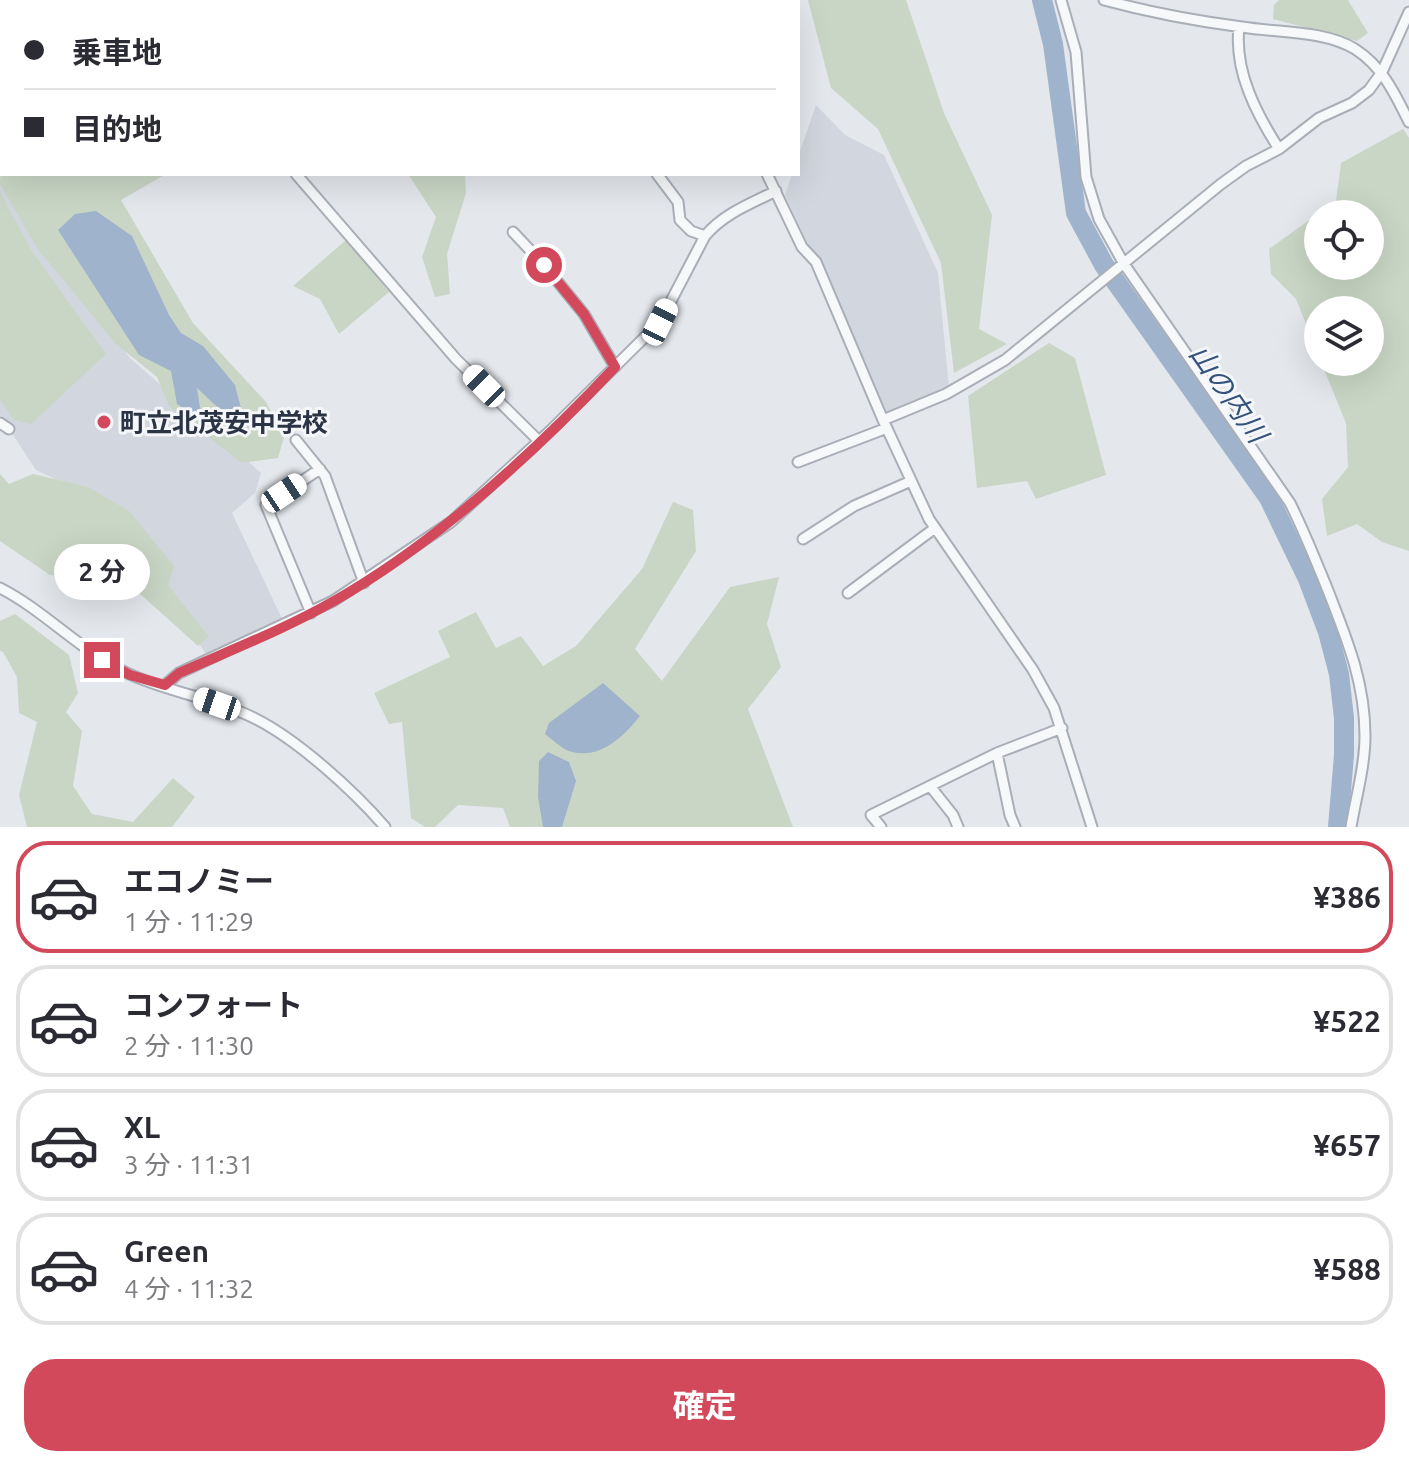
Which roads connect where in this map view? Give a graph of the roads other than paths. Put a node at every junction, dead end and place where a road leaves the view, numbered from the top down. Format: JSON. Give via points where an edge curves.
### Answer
{"nodes":[{"id":1,"x":1061,"y":0,"type":"edge"},
{"id":2,"x":1104,"y":0,"type":"edge"},
{"id":3,"x":1409,"y":12,"type":"edge"},
{"id":4,"x":1239,"y":27,"type":"junction"},
{"id":5,"x":1382,"y":72,"type":"junction"},
{"id":6,"x":1409,"y":122,"type":"edge"},
{"id":7,"x":1279,"y":149,"type":"junction"},
{"id":8,"x":298,"y":176,"type":"edge"},
{"id":9,"x":658,"y":176,"type":"edge"},
{"id":10,"x":768,"y":176,"type":"edge"},
{"id":11,"x":776,"y":191,"type":"junction"},
{"id":12,"x":513,"y":232,"type":"dead end"},
{"id":13,"x":705,"y":236,"type":"junction"},
{"id":14,"x":1124,"y":264,"type":"junction"},
{"id":15,"x":615,"y":367,"type":"junction"},
{"id":16,"x":885,"y":424,"type":"junction"},
{"id":17,"x":296,"y":440,"type":"dead end"},
{"id":18,"x":539,"y":441,"type":"junction"},
{"id":19,"x":798,"y":462,"type":"dead end"},
{"id":20,"x":320,"y":469,"type":"junction"},
{"id":21,"x":911,"y":481,"type":"junction"},
{"id":22,"x":935,"y":528,"type":"junction"},
{"id":23,"x":803,"y":539,"type":"dead end"},
{"id":24,"x":364,"y":583,"type":"junction"},
{"id":25,"x":0,"y":588,"type":"edge"},
{"id":26,"x":848,"y":593,"type":"dead end"},
{"id":27,"x":311,"y":613,"type":"junction"},
{"id":28,"x":165,"y":685,"type":"junction"},
{"id":29,"x":1062,"y":728,"type":"junction"},
{"id":30,"x":997,"y":753,"type":"junction"},
{"id":31,"x":930,"y":786,"type":"junction"},
{"id":32,"x":385,"y":827,"type":"edge"},
{"id":33,"x":881,"y":827,"type":"edge"},
{"id":34,"x":958,"y":827,"type":"edge"},
{"id":35,"x":1015,"y":827,"type":"edge"},
{"id":36,"x":1092,"y":827,"type":"edge"},
{"id":37,"x":1351,"y":827,"type":"edge"}],
"edges":[{"from":1,"to":14,"type":"street","via":[[1076,52],[1086,177],[1099,219]]},
{"from":2,"to":4,"type":"street"},
{"from":3,"to":5,"type":"street"},
{"from":4,"to":5,"type":"street","via":[[1343,43]]},
{"from":4,"to":7,"type":"street","via":[[1240,66],[1261,121]]},
{"from":5,"to":6,"type":"street"},
{"from":5,"to":7,"type":"street","via":[[1352,103],[1319,118]]},
{"from":7,"to":14,"type":"street","via":[[1221,184]]},
{"from":8,"to":18,"type":"street","via":[[456,359]]},
{"from":9,"to":13,"type":"street","via":[[678,202],[680,220]]},
{"from":10,"to":11,"type":"street"},
{"from":11,"to":13,"type":"street","via":[[729,214]]},
{"from":11,"to":16,"type":"street","via":[[802,247],[816,262]]},
{"from":12,"to":15,"type":"street","via":[[584,314]]},
{"from":13,"to":15,"type":"street","via":[[660,322]]},
{"from":14,"to":16,"type":"street","via":[[991,370]]},
{"from":14,"to":37,"type":"street","via":[[1278,483],[1346,632],[1364,718]]},
{"from":15,"to":18,"type":"street"},
{"from":16,"to":19,"type":"street"},
{"from":16,"to":21,"type":"street"},
{"from":17,"to":20,"type":"street"},
{"from":18,"to":24,"type":"street","via":[[451,522]]},
{"from":20,"to":24,"type":"street"},
{"from":20,"to":27,"type":"street","via":[[266,505]]},
{"from":21,"to":22,"type":"street"},
{"from":21,"to":23,"type":"street","via":[[854,506]]},
{"from":22,"to":26,"type":"street"},
{"from":22,"to":29,"type":"street","via":[[1033,670]]},
{"from":24,"to":27,"type":"street"},
{"from":25,"to":28,"type":"street","via":[[102,660]]},
{"from":27,"to":28,"type":"street","via":[[179,673]]},
{"from":28,"to":32,"type":"street","via":[[265,725],[331,775]]},
{"from":29,"to":30,"type":"street"},
{"from":29,"to":36,"type":"street"},
{"from":30,"to":31,"type":"street"},
{"from":30,"to":35,"type":"street"},
{"from":31,"to":33,"type":"street","via":[[871,815]]},
{"from":31,"to":34,"type":"street"}]}
